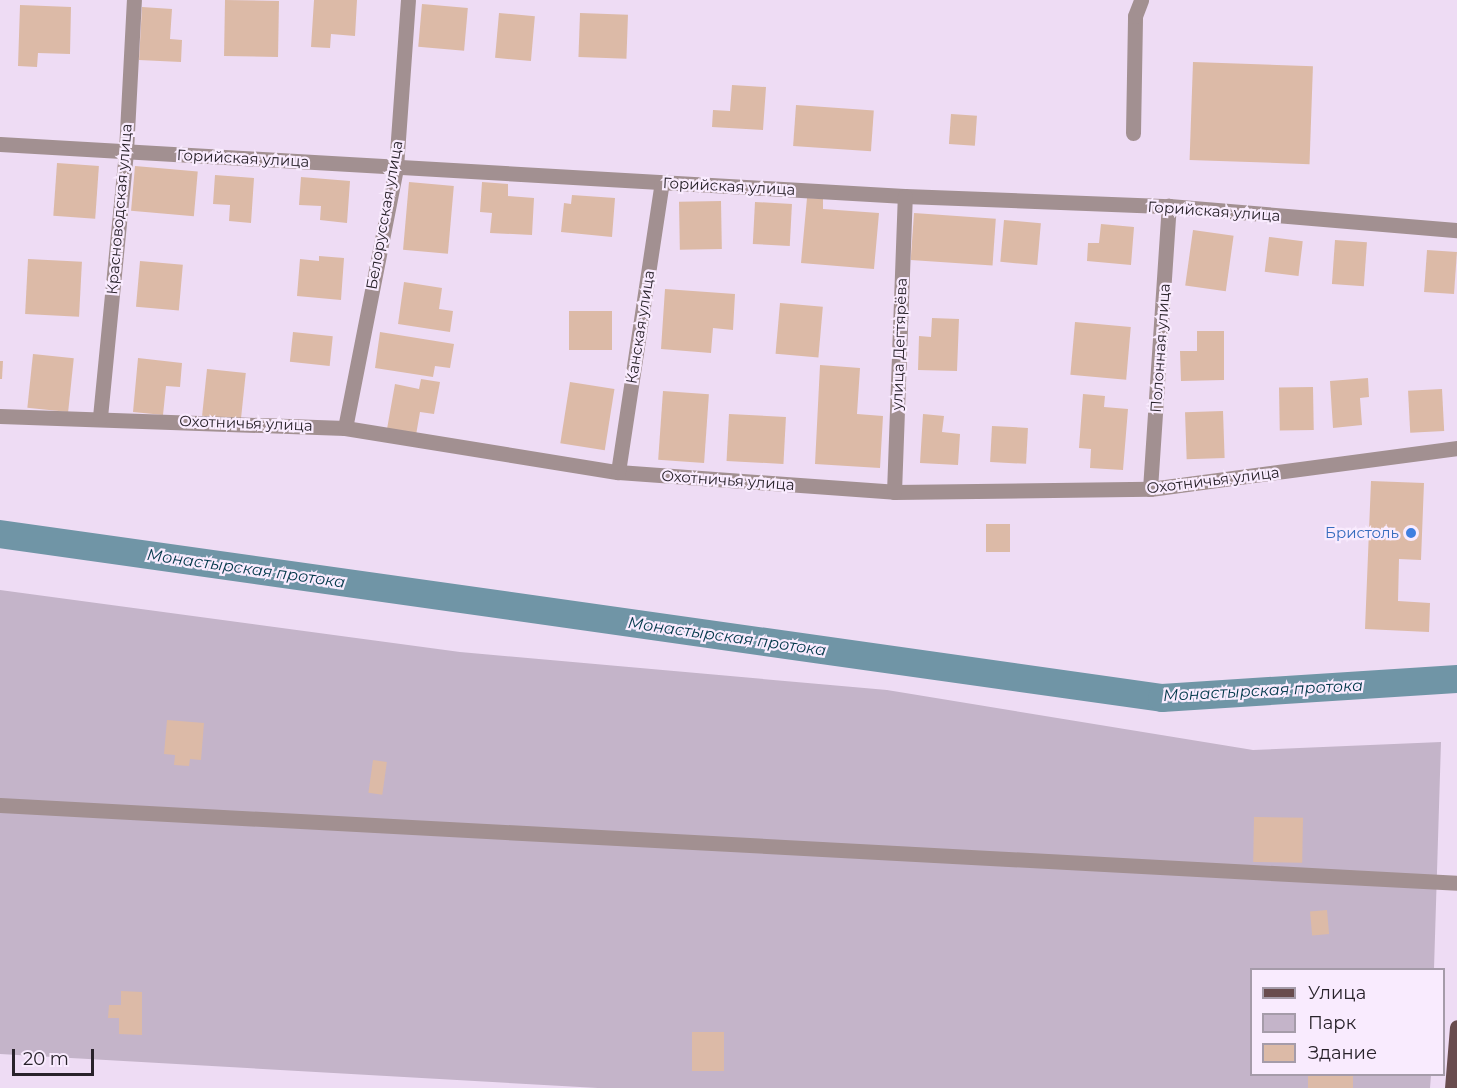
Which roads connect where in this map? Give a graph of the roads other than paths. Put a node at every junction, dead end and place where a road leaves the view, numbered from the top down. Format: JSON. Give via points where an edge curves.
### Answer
{"nodes":[{"id":1,"x":134,"y":0,"type":"edge"},
{"id":2,"x":408,"y":0,"type":"edge"},
{"id":3,"x":1141,"y":0,"type":"edge"},
{"id":4,"x":1133,"y":133,"type":"dead end"},
{"id":5,"x":0,"y":144,"type":"edge"},
{"id":6,"x":126,"y":151,"type":"junction"},
{"id":7,"x":396,"y":167,"type":"junction"},
{"id":8,"x":662,"y":182,"type":"junction"},
{"id":9,"x":905,"y":196,"type":"junction"},
{"id":10,"x":1169,"y":207,"type":"junction"},
{"id":11,"x":1457,"y":230,"type":"edge"},
{"id":12,"x":0,"y":416,"type":"edge"},
{"id":13,"x":100,"y":417,"type":"junction"},
{"id":14,"x":345,"y":428,"type":"junction"},
{"id":15,"x":1457,"y":448,"type":"edge"},
{"id":16,"x":618,"y":472,"type":"junction"},
{"id":17,"x":1150,"y":489,"type":"junction"},
{"id":18,"x":894,"y":492,"type":"junction"},
{"id":19,"x":0,"y":805,"type":"edge"},
{"id":20,"x":1457,"y":883,"type":"edge"},
{"id":21,"x":1457,"y":1027,"type":"edge"},
{"id":22,"x":1452,"y":1088,"type":"edge"}],
"edges":[{"from":1,"to":6,"type":"street","name":"Красноводская улица"},
{"from":2,"to":7,"type":"street","name":"Белорусская улица"},
{"from":3,"to":4,"type":"street","via":[[1135,16]]},
{"from":5,"to":6,"type":"street","name":"Горийская улица"},
{"from":6,"to":7,"type":"street","name":"Горийская улица"},
{"from":6,"to":13,"type":"street","name":"Красноводская улица"},
{"from":7,"to":8,"type":"street","name":"Горийская улица"},
{"from":7,"to":14,"type":"street","name":"Белорусская улица"},
{"from":8,"to":9,"type":"street","name":"Горийская улица"},
{"from":8,"to":16,"type":"street","name":"Канская улица"},
{"from":9,"to":10,"type":"street","name":"Горийская улица"},
{"from":9,"to":18,"type":"street","name":"улица Дегтярёва"},
{"from":10,"to":11,"type":"street","name":"Горийская улица"},
{"from":10,"to":17,"type":"street","name":"Полонная улица"},
{"from":12,"to":13,"type":"street","name":"Охотничья улица"},
{"from":13,"to":14,"type":"street","name":"Охотничья улица"},
{"from":14,"to":16,"type":"street","name":"Охотничья улица"},
{"from":15,"to":17,"type":"street","name":"Охотничья улица"},
{"from":16,"to":18,"type":"street","name":"Охотничья улица"},
{"from":17,"to":18,"type":"street","name":"Охотничья улица"},
{"from":19,"to":20,"type":"street"},
{"from":21,"to":22,"type":"main road"}]}
